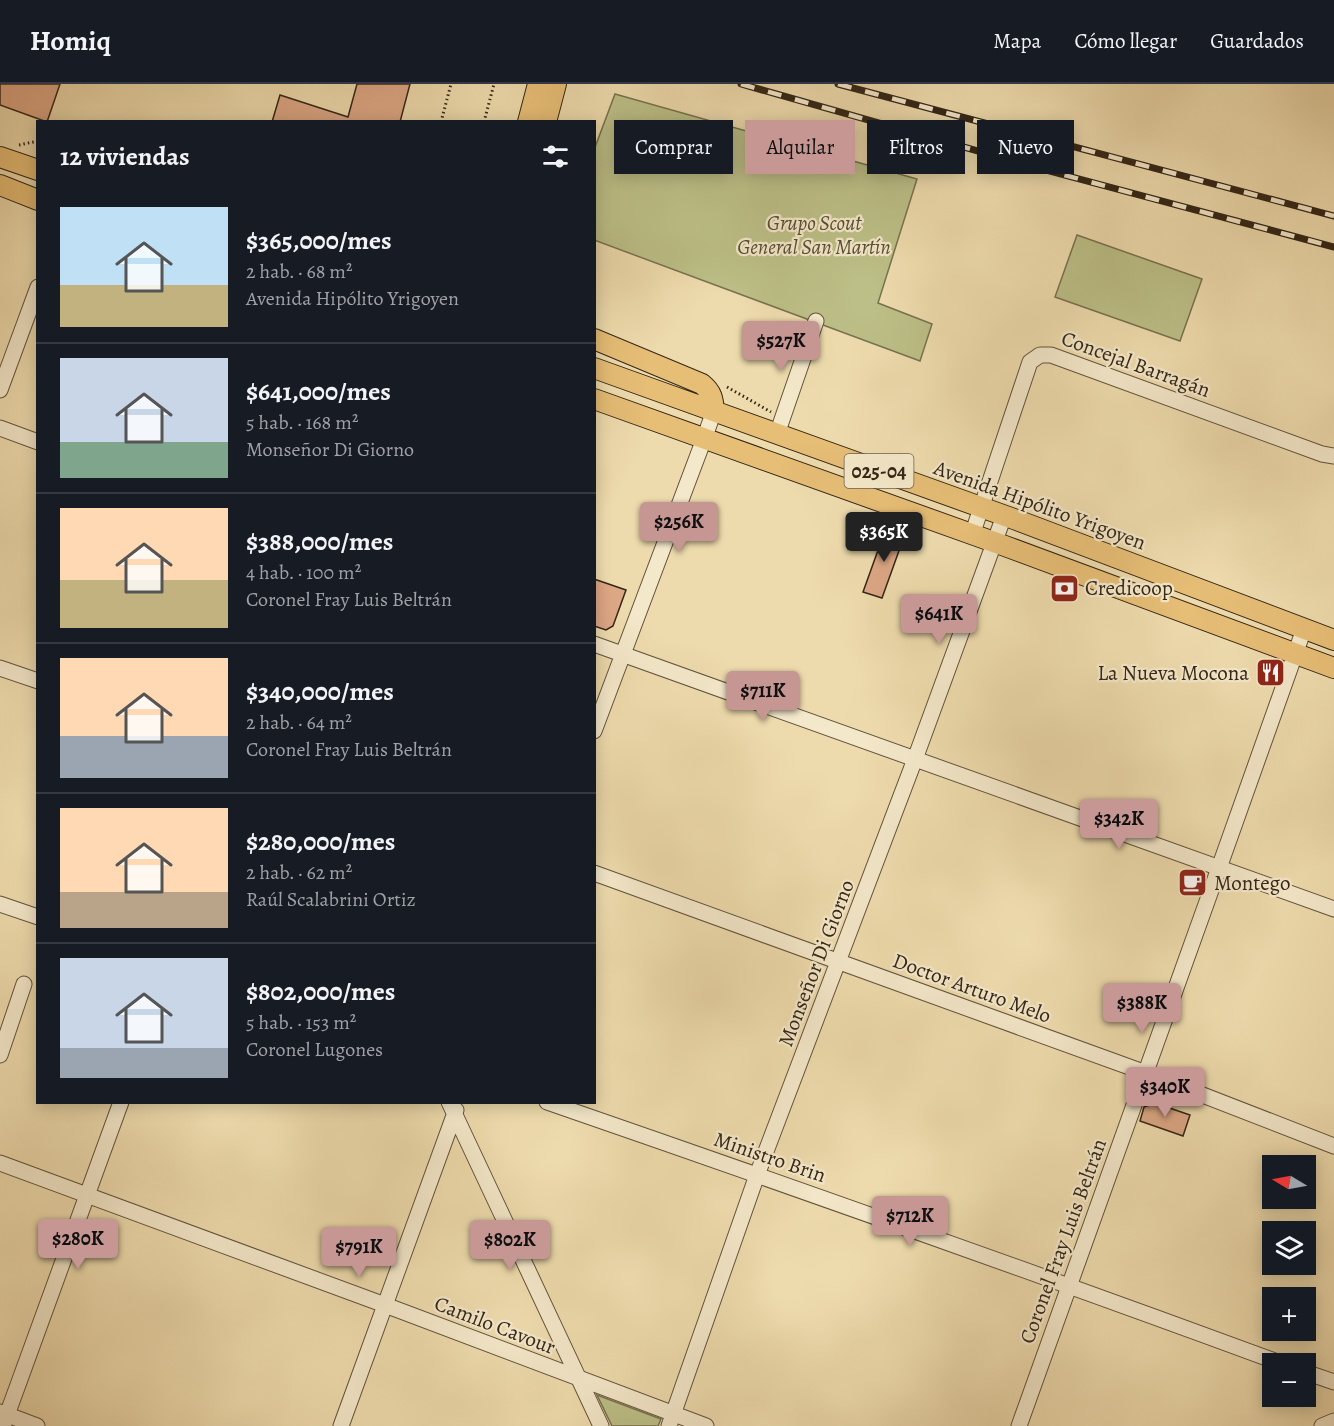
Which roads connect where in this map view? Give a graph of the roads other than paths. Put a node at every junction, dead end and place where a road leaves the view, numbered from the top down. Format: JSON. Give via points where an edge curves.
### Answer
{"nodes":[{"id":1,"x":538,"y":84,"type":"edge"},
{"id":2,"x":556,"y":84,"type":"edge"},
{"id":3,"x":529,"y":120,"type":"edge"},
{"id":4,"x":547,"y":120,"type":"edge"},
{"id":5,"x":0,"y":157,"type":"edge"},
{"id":6,"x":33,"y":165,"type":"edge"},
{"id":7,"x":0,"y":185,"type":"edge"},
{"id":8,"x":36,"y":199,"type":"edge"},
{"id":9,"x":36,"y":292,"type":"edge"},
{"id":10,"x":816,"y":321,"type":"dead end"},
{"id":11,"x":596,"y":340,"type":"edge"},
{"id":12,"x":596,"y":369,"type":"edge"},
{"id":13,"x":0,"y":390,"type":"edge"},
{"id":14,"x":596,"y":400,"type":"edge"},
{"id":15,"x":714,"y":411,"type":"junction"},
{"id":16,"x":0,"y":428,"type":"edge"},
{"id":17,"x":777,"y":434,"type":"junction"},
{"id":18,"x":704,"y":439,"type":"junction"},
{"id":19,"x":36,"y":441,"type":"edge"},
{"id":20,"x":1334,"y":456,"type":"edge"},
{"id":21,"x":982,"y":508,"type":"junction"},
{"id":22,"x":1004,"y":516,"type":"junction"},
{"id":23,"x":972,"y":535,"type":"junction"},
{"id":24,"x":994,"y":543,"type":"junction"},
{"id":25,"x":1304,"y":629,"type":"junction"},
{"id":26,"x":1334,"y":640,"type":"edge"},
{"id":27,"x":596,"y":645,"type":"edge"},
{"id":28,"x":622,"y":654,"type":"junction"},
{"id":29,"x":1295,"y":654,"type":"junction"},
{"id":30,"x":0,"y":668,"type":"edge"},
{"id":31,"x":1334,"y":668,"type":"edge"},
{"id":32,"x":36,"y":680,"type":"edge"},
{"id":33,"x":596,"y":726,"type":"edge"},
{"id":34,"x":915,"y":759,"type":"junction"},
{"id":35,"x":1220,"y":868,"type":"junction"},
{"id":36,"x":596,"y":874,"type":"edge"},
{"id":37,"x":0,"y":904,"type":"edge"},
{"id":38,"x":1334,"y":909,"type":"edge"},
{"id":39,"x":36,"y":917,"type":"edge"},
{"id":40,"x":839,"y":962,"type":"junction"},
{"id":41,"x":24,"y":984,"type":"dead end"},
{"id":42,"x":0,"y":1055,"type":"edge"},
{"id":43,"x":1146,"y":1073,"type":"junction"},
{"id":44,"x":121,"y":1104,"type":"edge"},
{"id":45,"x":553,"y":1104,"type":"edge"},
{"id":46,"x":454,"y":1107,"type":"edge"},
{"id":47,"x":1334,"y":1146,"type":"edge"},
{"id":48,"x":0,"y":1162,"type":"edge"},
{"id":49,"x":757,"y":1175,"type":"junction"},
{"id":50,"x":87,"y":1195,"type":"junction"},
{"id":51,"x":1069,"y":1286,"type":"junction"},
{"id":52,"x":385,"y":1305,"type":"junction"},
{"id":53,"x":1262,"y":1356,"type":"edge"},
{"id":54,"x":1316,"y":1376,"type":"edge"},
{"id":55,"x":578,"y":1379,"type":"junction"},
{"id":56,"x":1334,"y":1382,"type":"edge"},
{"id":57,"x":3,"y":1418,"type":"edge"},
{"id":58,"x":671,"y":1420,"type":"edge"},
{"id":59,"x":1334,"y":1421,"type":"edge"},
{"id":60,"x":37,"y":1426,"type":"edge"},
{"id":61,"x":341,"y":1426,"type":"edge"},
{"id":62,"x":601,"y":1426,"type":"edge"},
{"id":63,"x":706,"y":1426,"type":"edge"},
{"id":64,"x":1019,"y":1426,"type":"edge"},
{"id":65,"x":1322,"y":1426,"type":"edge"}],
"edges":[{"from":1,"to":3,"type":"main road"},
{"from":2,"to":4,"type":"main road"},
{"from":5,"to":6,"type":"main road"},
{"from":7,"to":8,"type":"main road"},
{"from":9,"to":13,"type":"street"},
{"from":10,"to":17,"type":"street"},
{"from":11,"to":15,"type":"main road","via":[[702,384],[713,398]]},
{"from":12,"to":15,"type":"main road","name":"Avenida Hipólito Yrigoyen","number":"025-04"},
{"from":14,"to":18,"type":"main road","number":"025-04"},
{"from":15,"to":17,"type":"main road","name":"Avenida Hipólito Yrigoyen","number":"025-04"},
{"from":15,"to":18,"type":"street"},
{"from":16,"to":19,"type":"street"},
{"from":17,"to":21,"type":"main road","name":"Avenida Hipólito Yrigoyen","number":"025-04"},
{"from":18,"to":23,"type":"main road","number":"025-04"},
{"from":18,"to":28,"type":"street"},
{"from":20,"to":21,"type":"street","name":"Concejal Barragán","via":[[1051,355],[1040,355],[1030,362]]},
{"from":21,"to":22,"type":"main road","name":"Avenida Hipólito Yrigoyen","number":"025-04"},
{"from":21,"to":23,"type":"street","name":"Concejal Barragán"},
{"from":22,"to":24,"type":"street","name":"Monseñor Di Giorno"},
{"from":22,"to":25,"type":"main road","name":"Avenida Hipólito Yrigoyen","number":"025-04"},
{"from":23,"to":24,"type":"main road","number":"025-04"},
{"from":24,"to":29,"type":"main road","number":"025-04"},
{"from":24,"to":34,"type":"street","name":"Monseñor Di Giorno"},
{"from":25,"to":26,"type":"main road","name":"Avenida Hipólito Yrigoyen","number":"025-04"},
{"from":25,"to":29,"type":"street","name":"Coronel Fray Luis Beltrán"},
{"from":27,"to":28,"type":"street"},
{"from":28,"to":33,"type":"street"},
{"from":28,"to":34,"type":"street"},
{"from":29,"to":31,"type":"main road","number":"025-04"},
{"from":29,"to":35,"type":"street","name":"Coronel Fray Luis Beltrán"},
{"from":30,"to":32,"type":"street"},
{"from":34,"to":35,"type":"street"},
{"from":34,"to":40,"type":"street","name":"Monseñor Di Giorno"},
{"from":35,"to":38,"type":"street"},
{"from":35,"to":43,"type":"street","name":"Coronel Fray Luis Beltrán"},
{"from":36,"to":40,"type":"street","name":"Doctor Arturo Melo"},
{"from":37,"to":39,"type":"street"},
{"from":40,"to":43,"type":"street","name":"Doctor Arturo Melo"},
{"from":40,"to":49,"type":"street","name":"Monseñor Di Giorno"},
{"from":41,"to":42,"type":"street"},
{"from":43,"to":47,"type":"street","name":"Doctor Arturo Melo"},
{"from":43,"to":51,"type":"street","name":"Coronel Fray Luis Beltrán"},
{"from":44,"to":50,"type":"street"},
{"from":45,"to":49,"type":"street","name":"Ministro Brin"},
{"from":46,"to":52,"type":"street"},
{"from":46,"to":55,"type":"street"},
{"from":48,"to":50,"type":"street","name":"Camilo Cavour"},
{"from":49,"to":51,"type":"street","name":"Ministro Brin"},
{"from":49,"to":58,"type":"street","name":"Monseñor Di Giorno"},
{"from":50,"to":52,"type":"street","name":"Camilo Cavour"},
{"from":50,"to":57,"type":"street"},
{"from":51,"to":53,"type":"street","name":"Ministro Brin"},
{"from":51,"to":64,"type":"street","name":"Coronel Fray Luis Beltrán"},
{"from":52,"to":55,"type":"street","name":"Camilo Cavour"},
{"from":52,"to":61,"type":"street"},
{"from":54,"to":56,"type":"street"},
{"from":55,"to":58,"type":"street","name":"Camilo Cavour"},
{"from":55,"to":62,"type":"street"},
{"from":57,"to":60,"type":"street"},
{"from":58,"to":63,"type":"street","name":"Camilo Cavour"},
{"from":59,"to":65,"type":"street"}]}
